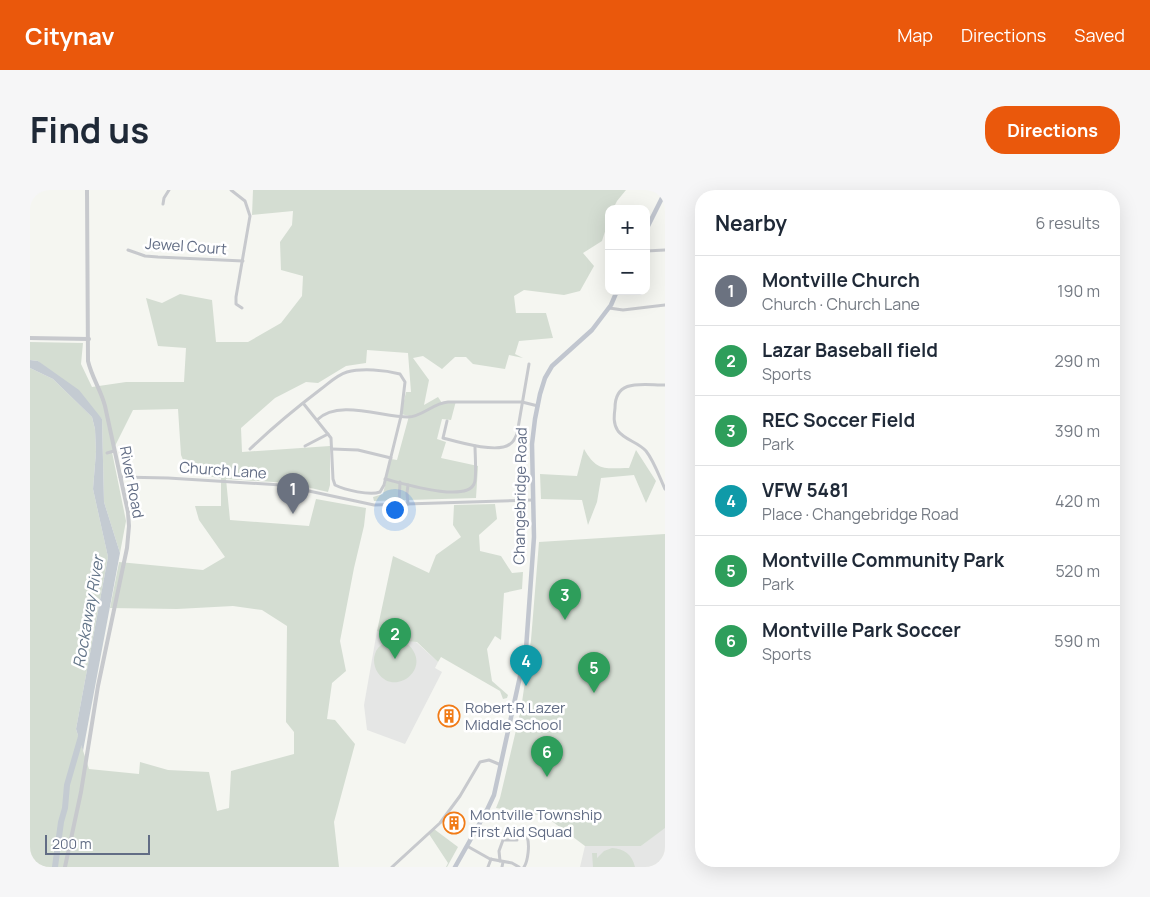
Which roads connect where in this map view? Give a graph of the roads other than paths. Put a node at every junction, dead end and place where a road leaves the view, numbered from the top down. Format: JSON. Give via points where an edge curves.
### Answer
{"nodes":[{"id":1,"x":87,"y":190,"type":"edge"},
{"id":2,"x":169,"y":190,"type":"edge"},
{"id":3,"x":231,"y":190,"type":"edge"},
{"id":4,"x":665,"y":192,"type":"edge"},
{"id":5,"x":163,"y":204,"type":"dead end"},
{"id":6,"x":650,"y":222,"type":"edge"},
{"id":7,"x":128,"y":250,"type":"dead end"},
{"id":8,"x":665,"y":250,"type":"edge"},
{"id":9,"x":650,"y":251,"type":"edge"},
{"id":10,"x":243,"y":261,"type":"junction"},
{"id":11,"x":615,"y":295,"type":"edge"},
{"id":12,"x":665,"y":305,"type":"edge"},
{"id":13,"x":242,"y":308,"type":"dead end"},
{"id":14,"x":609,"y":308,"type":"junction"},
{"id":15,"x":30,"y":338,"type":"edge"},
{"id":16,"x":89,"y":339,"type":"junction"},
{"id":17,"x":529,"y":364,"type":"dead end"},
{"id":18,"x":665,"y":385,"type":"edge"},
{"id":19,"x":522,"y":402,"type":"junction"},
{"id":20,"x":303,"y":403,"type":"junction"},
{"id":21,"x":538,"y":406,"type":"junction"},
{"id":22,"x":401,"y":416,"type":"junction"},
{"id":23,"x":317,"y":420,"type":"junction"},
{"id":24,"x":447,"y":421,"type":"dead end"},
{"id":25,"x":328,"y":434,"type":"junction"},
{"id":26,"x":306,"y":446,"type":"dead end"},
{"id":27,"x":475,"y":446,"type":"junction"},
{"id":28,"x":250,"y":449,"type":"dead end"},
{"id":29,"x":332,"y":449,"type":"junction"},
{"id":30,"x":114,"y":451,"type":"junction"},
{"id":31,"x":106,"y":453,"type":"dead end"},
{"id":32,"x":391,"y":458,"type":"junction"},
{"id":33,"x":119,"y":477,"type":"junction"},
{"id":34,"x":386,"y":479,"type":"junction"},
{"id":35,"x":400,"y":482,"type":"junction"},
{"id":36,"x":408,"y":484,"type":"junction"},
{"id":37,"x":665,"y":489,"type":"edge"},
{"id":38,"x":533,"y":500,"type":"junction"},
{"id":39,"x":400,"y":504,"type":"junction"},
{"id":40,"x":408,"y":504,"type":"junction"},
{"id":41,"x":501,"y":765,"type":"junction"},
{"id":42,"x":526,"y":837,"type":"dead end"},
{"id":43,"x":517,"y":840,"type":"dead end"},
{"id":44,"x":468,"y":846,"type":"junction"},
{"id":45,"x":491,"y":859,"type":"junction"},
{"id":46,"x":502,"y":862,"type":"junction"},
{"id":47,"x":66,"y":867,"type":"edge"},
{"id":48,"x":392,"y":867,"type":"edge"},
{"id":49,"x":455,"y":867,"type":"edge"},
{"id":50,"x":488,"y":867,"type":"edge"},
{"id":51,"x":502,"y":867,"type":"edge"},
{"id":52,"x":520,"y":867,"type":"edge"},
{"id":53,"x":524,"y":867,"type":"edge"}],
"edges":[{"from":1,"to":16,"type":"street","name":"River Road"},
{"from":2,"to":5,"type":"street"},
{"from":3,"to":10,"type":"street","via":[[245,201],[250,216]]},
{"from":4,"to":6,"type":"main road"},
{"from":7,"to":10,"type":"street","name":"Jewel Court","via":[[145,256]]},
{"from":8,"to":9,"type":"street"},
{"from":10,"to":13,"type":"street","via":[[236,300]]},
{"from":11,"to":14,"type":"main road","name":"Changebridge Road"},
{"from":12,"to":14,"type":"street"},
{"from":14,"to":21,"type":"main road","name":"Changebridge Road","via":[[585,336],[552,366],[545,378]]},
{"from":15,"to":16,"type":"street"},
{"from":16,"to":30,"type":"street","name":"River Road","via":[[88,361],[102,396]]},
{"from":17,"to":19,"type":"street"},
{"from":18,"to":37,"type":"street","via":[[623,388],[615,400],[614,420],[620,433],[648,453]]},
{"from":19,"to":21,"type":"street"},
{"from":19,"to":22,"type":"street","via":[[443,402],[414,416]]},
{"from":19,"to":27,"type":"street","via":[[517,434],[512,443],[504,447]]},
{"from":20,"to":22,"type":"street","via":[[345,373],[394,373],[406,382]]},
{"from":20,"to":23,"type":"street"},
{"from":20,"to":28,"type":"street"},
{"from":21,"to":38,"type":"main road","name":"Changebridge Road","via":[[532,444]]},
{"from":22,"to":23,"type":"street","via":[[338,411],[326,412]]},
{"from":22,"to":32,"type":"street"},
{"from":23,"to":25,"type":"street"},
{"from":24,"to":27,"type":"street","via":[[443,438]]},
{"from":25,"to":26,"type":"street"},
{"from":25,"to":29,"type":"street"},
{"from":27,"to":36,"type":"street","via":[[475,480],[470,490],[440,492]]},
{"from":29,"to":32,"type":"street","via":[[358,450]]},
{"from":29,"to":34,"type":"street","via":[[336,485],[372,494],[380,492]]},
{"from":30,"to":31,"type":"street"},
{"from":30,"to":33,"type":"street","name":"River Road"},
{"from":32,"to":34,"type":"street"},
{"from":33,"to":39,"type":"street","name":"Church Lane","via":[[281,485],[363,503]]},
{"from":33,"to":47,"type":"street","name":"River Road","via":[[129,519],[128,541]]},
{"from":34,"to":35,"type":"street"},
{"from":35,"to":36,"type":"street"},
{"from":35,"to":39,"type":"street"},
{"from":36,"to":40,"type":"street"},
{"from":38,"to":40,"type":"street","name":"Church Lane"},
{"from":38,"to":41,"type":"main road","name":"Changebridge Road","via":[[526,649]]},
{"from":39,"to":40,"type":"street","name":"Church Lane"},
{"from":41,"to":44,"type":"main road","name":"Changebridge Road","via":[[494,795]]},
{"from":41,"to":48,"type":"street","via":[[489,760],[480,762],[440,823]]},
{"from":42,"to":53,"type":"street","via":[[529,844]]},
{"from":43,"to":46,"type":"street","via":[[503,840],[499,851]]},
{"from":44,"to":45,"type":"street"},
{"from":44,"to":49,"type":"main road","name":"Changebridge Road"},
{"from":45,"to":46,"type":"street"},
{"from":45,"to":50,"type":"street"},
{"from":46,"to":51,"type":"street"},
{"from":46,"to":52,"type":"street"}]}
